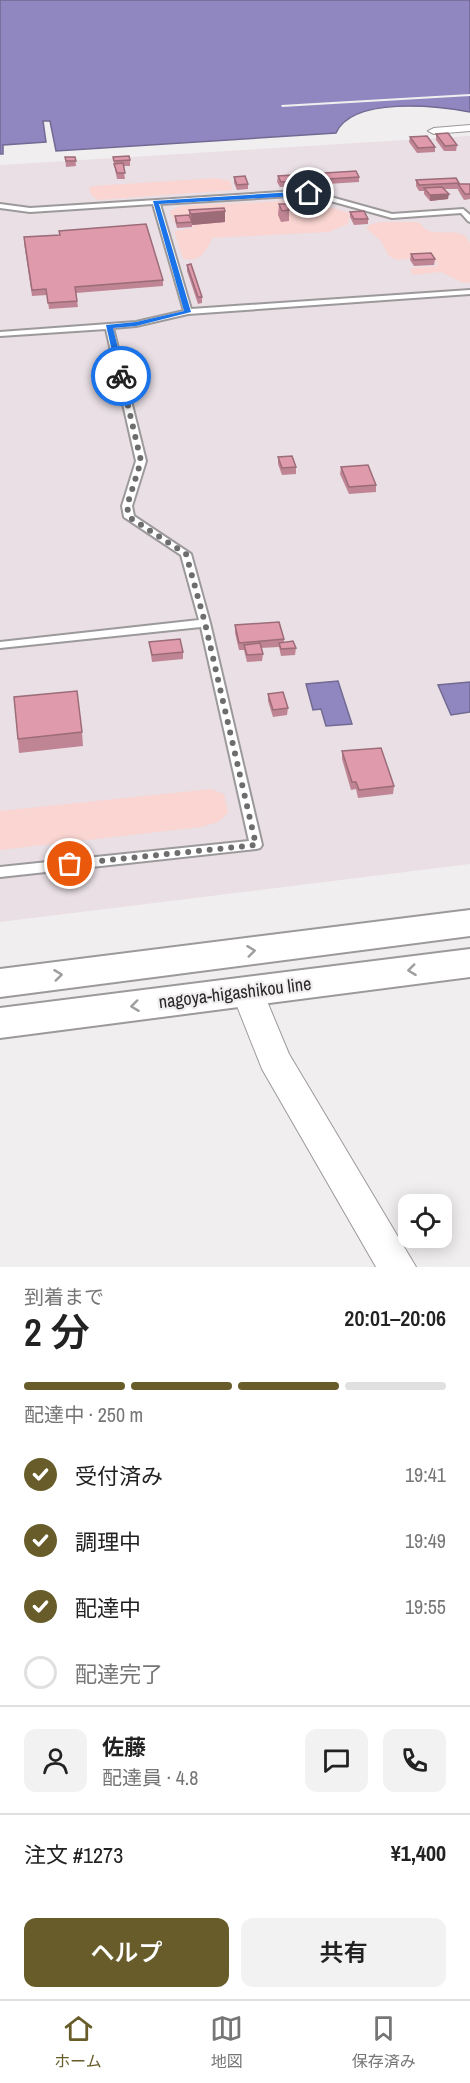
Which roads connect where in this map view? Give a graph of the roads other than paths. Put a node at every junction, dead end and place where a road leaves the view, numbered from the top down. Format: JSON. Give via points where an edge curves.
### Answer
{"nodes":[{"id":1,"x":470,"y":128,"type":"edge"},
{"id":2,"x":435,"y":131,"type":"dead end"},
{"id":3,"x":156,"y":202,"type":"junction"},
{"id":4,"x":0,"y":206,"type":"edge"},
{"id":5,"x":470,"y":220,"type":"edge"},
{"id":6,"x":470,"y":292,"type":"edge"},
{"id":7,"x":188,"y":312,"type":"junction"},
{"id":8,"x":109,"y":326,"type":"junction"},
{"id":9,"x":0,"y":334,"type":"edge"},
{"id":10,"x":205,"y":623,"type":"junction"},
{"id":11,"x":0,"y":645,"type":"edge"},
{"id":12,"x":0,"y":872,"type":"edge"},
{"id":13,"x":470,"y":923,"type":"edge"},
{"id":14,"x":470,"y":963,"type":"edge"},
{"id":15,"x":0,"y":983,"type":"edge"},
{"id":16,"x":247,"y":991,"type":"junction"},
{"id":17,"x":0,"y":1023,"type":"edge"},
{"id":18,"x":397,"y":1267,"type":"edge"}],
"edges":[{"from":1,"to":2,"type":"street"},
{"from":3,"to":4,"type":"lane","via":[[30,210]]},
{"from":3,"to":5,"type":"lane","via":[[309,193],[392,216],[464,211]]},
{"from":3,"to":7,"type":"lane"},
{"from":6,"to":7,"type":"lane"},
{"from":7,"to":8,"type":"lane"},
{"from":8,"to":9,"type":"lane"},
{"from":8,"to":10,"type":"lane","via":[[141,461],[127,506],[129,517],[186,554]]},
{"from":10,"to":11,"type":"lane"},
{"from":10,"to":12,"type":"lane","via":[[256,845]]},
{"from":15,"to":13,"type":"main road","one_way":true},
{"from":14,"to":16,"type":"main road","name":"nagoya-higashikou line","one_way":true},
{"from":16,"to":17,"type":"main road","name":"nagoya-higashikou line","one_way":true},
{"from":16,"to":18,"type":"street","via":[[274,1059]]}]}
